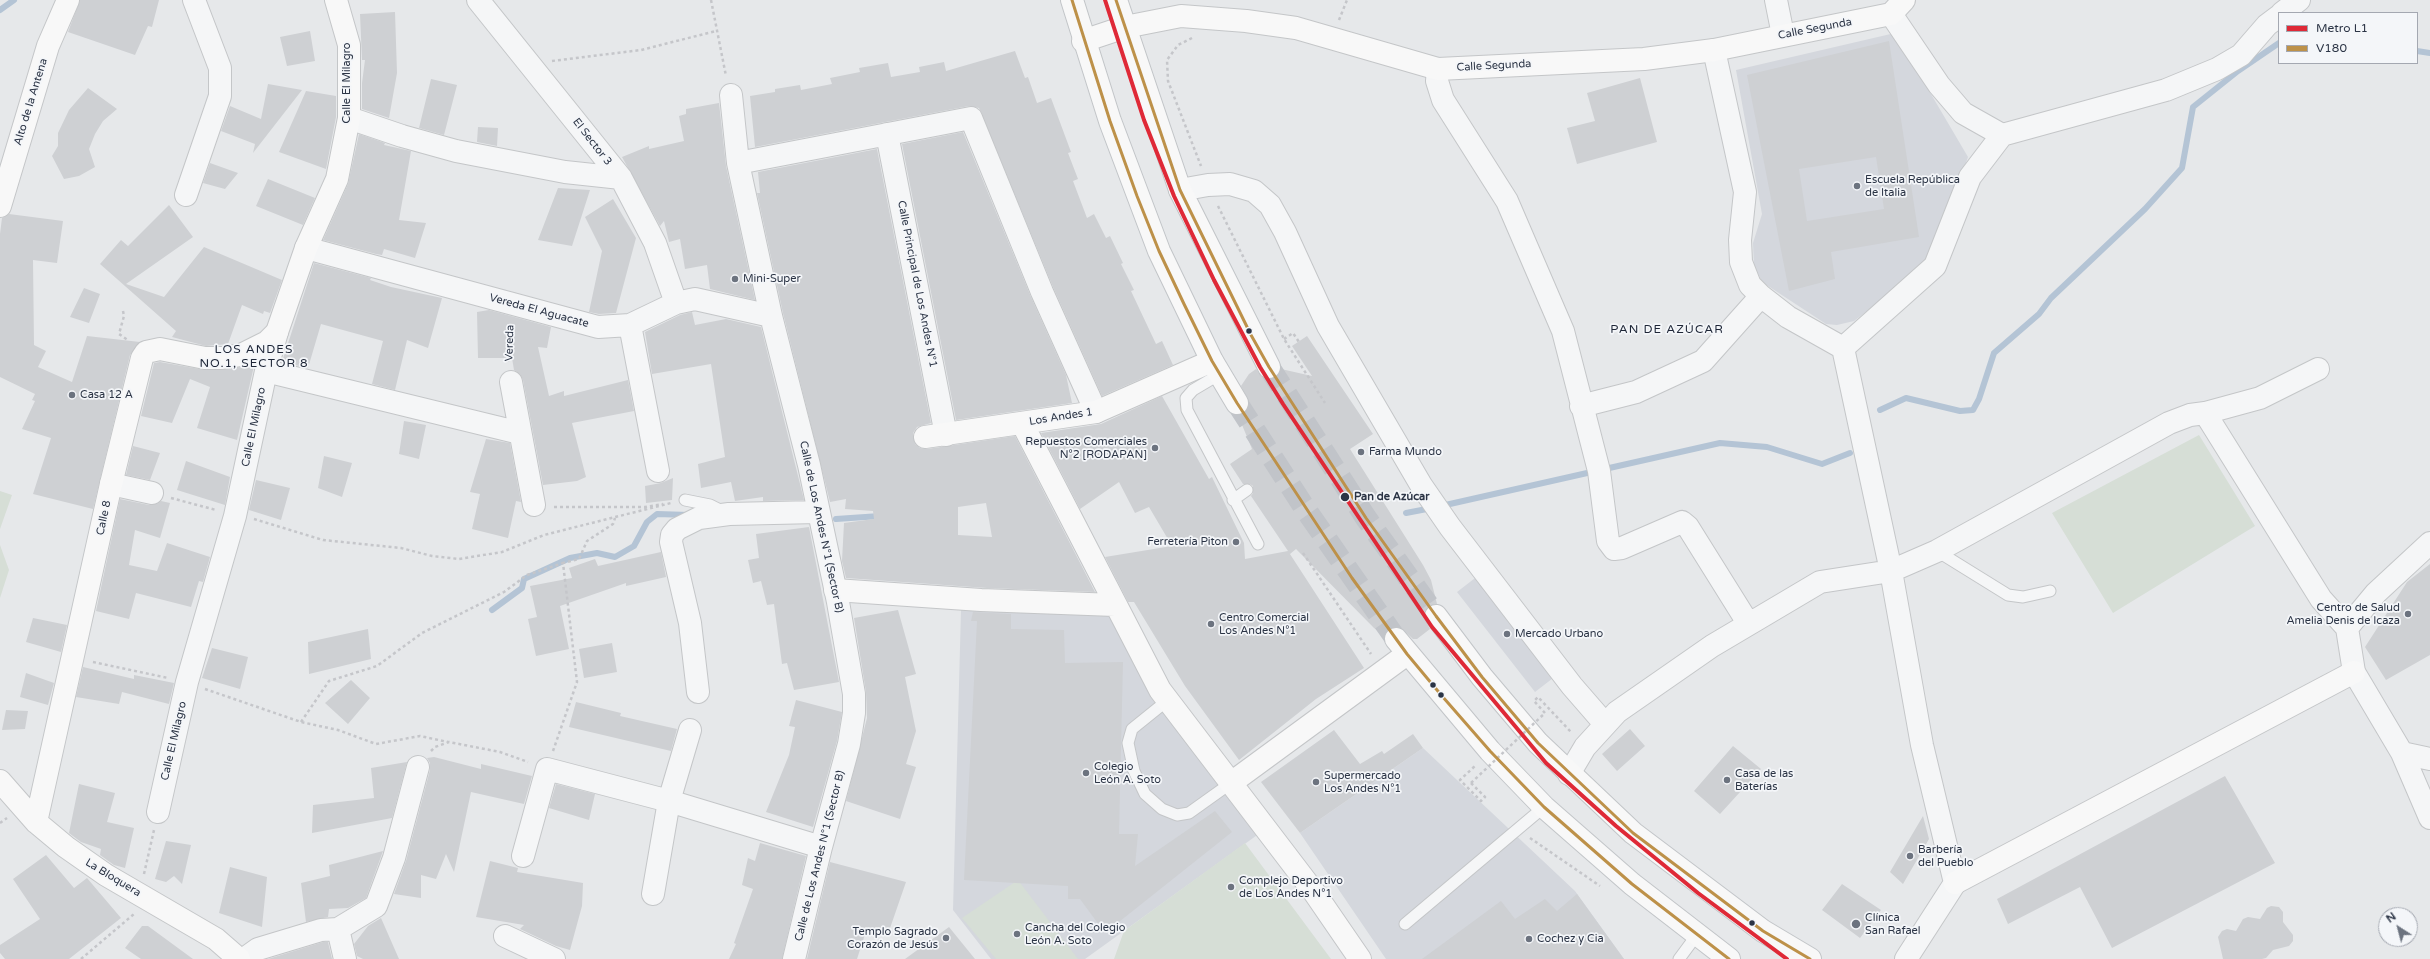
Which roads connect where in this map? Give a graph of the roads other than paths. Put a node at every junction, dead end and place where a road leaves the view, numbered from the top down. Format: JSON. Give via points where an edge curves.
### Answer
{"nodes":[{"id":1,"x":68,"y":0,"type":"edge"},
{"id":2,"x":194,"y":0,"type":"edge"},
{"id":3,"x":336,"y":0,"type":"edge"},
{"id":4,"x":478,"y":0,"type":"edge"},
{"id":5,"x":1072,"y":0,"type":"edge"},
{"id":6,"x":1116,"y":0,"type":"edge"},
{"id":7,"x":1776,"y":0,"type":"edge"},
{"id":8,"x":2299,"y":0,"type":"edge"},
{"id":9,"x":1897,"y":7,"type":"edge"},
{"id":10,"x":2283,"y":12,"type":"edge"},
{"id":11,"x":2278,"y":17,"type":"edge"},
{"id":12,"x":1125,"y":27,"type":"junction"},
{"id":13,"x":1783,"y":35,"type":"junction"},
{"id":14,"x":1083,"y":41,"type":"junction"},
{"id":15,"x":1714,"y":50,"type":"junction"},
{"id":16,"x":1438,"y":69,"type":"junction"},
{"id":17,"x":731,"y":95,"type":"road end"},
{"id":18,"x":349,"y":118,"type":"junction"},
{"id":19,"x":887,"y":134,"type":"junction"},
{"id":20,"x":2002,"y":135,"type":"junction"},
{"id":21,"x":738,"y":163,"type":"junction"},
{"id":22,"x":621,"y":178,"type":"junction"},
{"id":23,"x":1180,"y":190,"type":"junction"},
{"id":24,"x":186,"y":195,"type":"dead end"},
{"id":25,"x":0,"y":206,"type":"edge"},
{"id":26,"x":306,"y":248,"type":"junction"},
{"id":27,"x":1761,"y":296,"type":"junction"},
{"id":28,"x":676,"y":303,"type":"junction"},
{"id":29,"x":771,"y":316,"type":"junction"},
{"id":30,"x":630,"y":325,"type":"junction"},
{"id":31,"x":277,"y":332,"type":"junction"},
{"id":32,"x":1843,"y":348,"type":"junction"},
{"id":33,"x":1269,"y":367,"type":"tunnel mouth"},
{"id":34,"x":1216,"y":368,"type":"junction"},
{"id":35,"x":2318,"y":369,"type":"dead end"},
{"id":36,"x":266,"y":370,"type":"junction"},
{"id":37,"x":511,"y":382,"type":"road end"},
{"id":38,"x":1237,"y":403,"type":"tunnel mouth"},
{"id":39,"x":1581,"y":406,"type":"junction"},
{"id":40,"x":1096,"y":412,"type":"junction"},
{"id":41,"x":2205,"y":413,"type":"junction"},
{"id":42,"x":1022,"y":423,"type":"junction"},
{"id":43,"x":520,"y":433,"type":"junction"},
{"id":44,"x":946,"y":435,"type":"junction"},
{"id":45,"x":925,"y":438,"type":"dead end"},
{"id":46,"x":658,"y":471,"type":"dead end"},
{"id":47,"x":111,"y":484,"type":"junction"},
{"id":48,"x":1248,"y":490,"type":"dead end"},
{"id":49,"x":152,"y":493,"type":"road end"},
{"id":50,"x":685,"y":500,"type":"road end"},
{"id":51,"x":1233,"y":500,"type":"junction"},
{"id":52,"x":534,"y":505,"type":"road end"},
{"id":53,"x":818,"y":512,"type":"junction"},
{"id":54,"x":729,"y":514,"type":"junction"},
{"id":55,"x":2430,"y":543,"type":"edge"},
{"id":56,"x":1258,"y":544,"type":"dead end"},
{"id":57,"x":1937,"y":551,"type":"junction"},
{"id":58,"x":1891,"y":571,"type":"junction"},
{"id":59,"x":835,"y":590,"type":"junction"},
{"id":60,"x":2050,"y":591,"type":"dead end"},
{"id":61,"x":1115,"y":605,"type":"junction"},
{"id":62,"x":1436,"y":616,"type":"tunnel mouth"},
{"id":63,"x":1748,"y":623,"type":"junction"},
{"id":64,"x":2347,"y":628,"type":"junction"},
{"id":65,"x":2354,"y":672,"type":"junction"},
{"id":66,"x":698,"y":692,"type":"dead end"},
{"id":67,"x":1168,"y":700,"type":"junction"},
{"id":68,"x":1605,"y":724,"type":"junction"},
{"id":69,"x":690,"y":730,"type":"dead end"},
{"id":70,"x":2402,"y":753,"type":"junction"},
{"id":71,"x":2430,"y":759,"type":"edge"},
{"id":72,"x":418,"y":767,"type":"road end"},
{"id":73,"x":1569,"y":774,"type":"junction"},
{"id":74,"x":0,"y":781,"type":"edge"},
{"id":75,"x":1231,"y":783,"type":"junction"},
{"id":76,"x":669,"y":801,"type":"junction"},
{"id":77,"x":1544,"y":807,"type":"junction"},
{"id":78,"x":158,"y":812,"type":"road end"},
{"id":79,"x":2430,"y":818,"type":"edge"},
{"id":80,"x":36,"y":822,"type":"junction"},
{"id":81,"x":821,"y":847,"type":"junction"},
{"id":82,"x":523,"y":856,"type":"dead end"},
{"id":83,"x":1955,"y":883,"type":"junction"},
{"id":84,"x":652,"y":894,"type":"dead end"},
{"id":85,"x":1405,"y":924,"type":"dead end"},
{"id":86,"x":338,"y":929,"type":"junction"},
{"id":87,"x":505,"y":936,"type":"dead end"},
{"id":88,"x":1696,"y":936,"type":"junction"},
{"id":89,"x":240,"y":959,"type":"edge"},
{"id":90,"x":244,"y":959,"type":"edge"},
{"id":91,"x":344,"y":959,"type":"edge"},
{"id":92,"x":554,"y":959,"type":"edge"},
{"id":93,"x":794,"y":959,"type":"edge"},
{"id":94,"x":1360,"y":959,"type":"edge"},
{"id":95,"x":1679,"y":959,"type":"edge"},
{"id":96,"x":1729,"y":959,"type":"edge"},
{"id":97,"x":1810,"y":959,"type":"edge"},
{"id":98,"x":1906,"y":959,"type":"edge"}],
"edges":[{"from":1,"to":25,"type":"street","name":"Alto de la Antena","via":[[48,46]]},
{"from":2,"to":24,"type":"street","via":[[220,68],[220,96]]},
{"from":3,"to":18,"type":"street","name":"Calle El Milagro","via":[[349,45]]},
{"from":4,"to":22,"type":"street","name":"El Sector 3"},
{"from":5,"to":14,"type":"street"},
{"from":6,"to":12,"type":"street"},
{"from":7,"to":13,"type":"street"},
{"from":8,"to":10,"type":"street"},
{"from":9,"to":13,"type":"street","name":"Calle Segunda"},
{"from":9,"to":20,"type":"street","via":[[1939,85],[1963,112]]},
{"from":11,"to":20,"type":"street","via":[[2267,25],[2241,55],[2217,69],[2166,90]]},
{"from":12,"to":14,"type":"street","name":"Calle Segunda"},
{"from":12,"to":16,"type":"street","name":"Calle Segunda","via":[[1181,16],[1246,21],[1296,28]]},
{"from":12,"to":23,"type":"street"},
{"from":13,"to":15,"type":"street","name":"Calle Segunda"},
{"from":14,"to":34,"type":"street","via":[[1159,251]]},
{"from":15,"to":16,"type":"street","name":"Calle Segunda","via":[[1644,59]]},
{"from":15,"to":27,"type":"street","via":[[1745,192],[1740,240],[1741,262],[1750,285]]},
{"from":16,"to":39,"type":"street","via":[[1437,81],[1443,100],[1507,202],[1550,303],[1562,332]]},
{"from":17,"to":21,"type":"street","name":"Calle de Los Andes N°1 (Sector B)"},
{"from":18,"to":22,"type":"street","via":[[402,136],[471,154],[565,172]]},
{"from":18,"to":26,"type":"street","name":"Calle El Milagro","via":[[337,179]]},
{"from":19,"to":21,"type":"street"},
{"from":19,"to":40,"type":"street","via":[[971,118],[1042,292]]},
{"from":19,"to":44,"type":"street","name":"Calle Principal de Los Andes N°1"},
{"from":20,"to":32,"type":"street","via":[[1970,177],[1935,266]]},
{"from":21,"to":29,"type":"street","name":"Calle de Los Andes N°1 (Sector B)"},
{"from":22,"to":28,"type":"street","name":"El Sector 3","via":[[655,242]]},
{"from":23,"to":33,"type":"street"},
{"from":23,"to":68,"type":"street","via":[[1230,184],[1254,191],[1270,205],[1328,326],[1421,485],[1450,527],[1572,686]]},
{"from":26,"to":30,"type":"street","name":"Vereda El Aguacate","via":[[598,327]]},
{"from":26,"to":31,"type":"street","name":"Calle El Milagro"},
{"from":27,"to":32,"type":"street","via":[[1788,317]]},
{"from":27,"to":39,"type":"street","via":[[1702,361],[1636,392]]},
{"from":28,"to":29,"type":"street","name":"Vereda El Aguacate","via":[[695,299]]},
{"from":28,"to":30,"type":"street","name":"Vereda El Aguacate"},
{"from":29,"to":53,"type":"street","name":"Calle de Los Andes N°1 (Sector B)","via":[[809,465]]},
{"from":30,"to":46,"type":"street"},
{"from":31,"to":36,"type":"street","name":"Calle El Milagro"},
{"from":31,"to":47,"type":"street","name":"Calle 8","via":[[267,342],[242,355],[205,358],[160,349],[146,352],[138,372]]},
{"from":32,"to":58,"type":"street"},
{"from":34,"to":38,"type":"street"},
{"from":34,"to":40,"type":"street","name":"Los Andes 1"},
{"from":34,"to":51,"type":"lane","via":[[1186,398],[1187,410]]},
{"from":35,"to":41,"type":"street","via":[[2260,398]]},
{"from":36,"to":43,"type":"street"},
{"from":36,"to":78,"type":"street","name":"Calle El Milagro","via":[[235,516],[187,682]]},
{"from":37,"to":43,"type":"street"},
{"from":39,"to":63,"type":"street","via":[[1599,471],[1608,541],[1614,549],[1622,548],[1682,522],[1688,527]]},
{"from":40,"to":42,"type":"street","name":"Los Andes 1"},
{"from":41,"to":57,"type":"street","via":[[2190,415],[2169,424]]},
{"from":41,"to":64,"type":"street","via":[[2321,599]]},
{"from":42,"to":44,"type":"street","name":"Los Andes 1"},
{"from":42,"to":61,"type":"street"},
{"from":43,"to":52,"type":"street"},
{"from":44,"to":45,"type":"street","name":"Los Andes 1"},
{"from":47,"to":49,"type":"street"},
{"from":47,"to":80,"type":"street","name":"Calle 8"},
{"from":48,"to":51,"type":"lane"},
{"from":50,"to":54,"type":"lane","via":[[710,505]]},
{"from":51,"to":56,"type":"lane"},
{"from":53,"to":54,"type":"street"},
{"from":53,"to":59,"type":"street","name":"Calle de Los Andes N°1 (Sector B)"},
{"from":54,"to":66,"type":"street","via":[[699,518],[677,529],[672,535],[671,542],[690,623]]},
{"from":55,"to":64,"type":"street","via":[[2376,592]]},
{"from":57,"to":58,"type":"street"},
{"from":57,"to":60,"type":"lane","via":[[2008,595],[2023,597]]},
{"from":58,"to":63,"type":"street","via":[[1820,582]]},
{"from":58,"to":83,"type":"street","via":[[1922,745]]},
{"from":59,"to":61,"type":"street","via":[[981,600]]},
{"from":59,"to":81,"type":"street","name":"Calle de Los Andes N°1 (Sector B)","via":[[854,694],[854,713],[849,744]]},
{"from":61,"to":67,"type":"street","via":[[1160,690]]},
{"from":62,"to":73,"type":"street","via":[[1482,677],[1538,743]]},
{"from":63,"to":68,"type":"street","via":[[1666,677],[1617,712]]},
{"from":64,"to":65,"type":"street"},
{"from":65,"to":70,"type":"street"},
{"from":65,"to":83,"type":"street"},
{"from":67,"to":75,"type":"street"},
{"from":67,"to":75,"type":"lane","via":[[1132,729],[1128,743],[1134,771],[1145,794],[1162,809],[1176,815],[1189,813]]},
{"from":68,"to":73,"type":"street","via":[[1585,747]]},
{"from":69,"to":76,"type":"street"},
{"from":70,"to":71,"type":"street"},
{"from":70,"to":79,"type":"street"},
{"from":72,"to":86,"type":"street","via":[[394,858],[376,906]]},
{"from":73,"to":97,"type":"street","via":[[1632,833],[1763,931]]},
{"from":74,"to":80,"type":"street","name":"La Bloquera"},
{"from":75,"to":77,"type":"street","via":[[1383,671],[1402,646],[1490,751]]},
{"from":75,"to":94,"type":"street","via":[[1314,892]]},
{"from":76,"to":81,"type":"street"},
{"from":76,"to":82,"type":"street","via":[[547,769]]},
{"from":76,"to":84,"type":"street"},
{"from":77,"to":85,"type":"lane"},
{"from":77,"to":88,"type":"street"},
{"from":80,"to":89,"type":"street","name":"La Bloquera","via":[[106,876],[216,939]]},
{"from":81,"to":93,"type":"street","name":"Calle de Los Andes N°1 (Sector B)"},
{"from":83,"to":98,"type":"street"},
{"from":86,"to":90,"type":"street","via":[[321,930],[258,948]]},
{"from":86,"to":91,"type":"street"},
{"from":87,"to":92,"type":"street"},
{"from":88,"to":95,"type":"lane"},
{"from":88,"to":96,"type":"street"}]}
